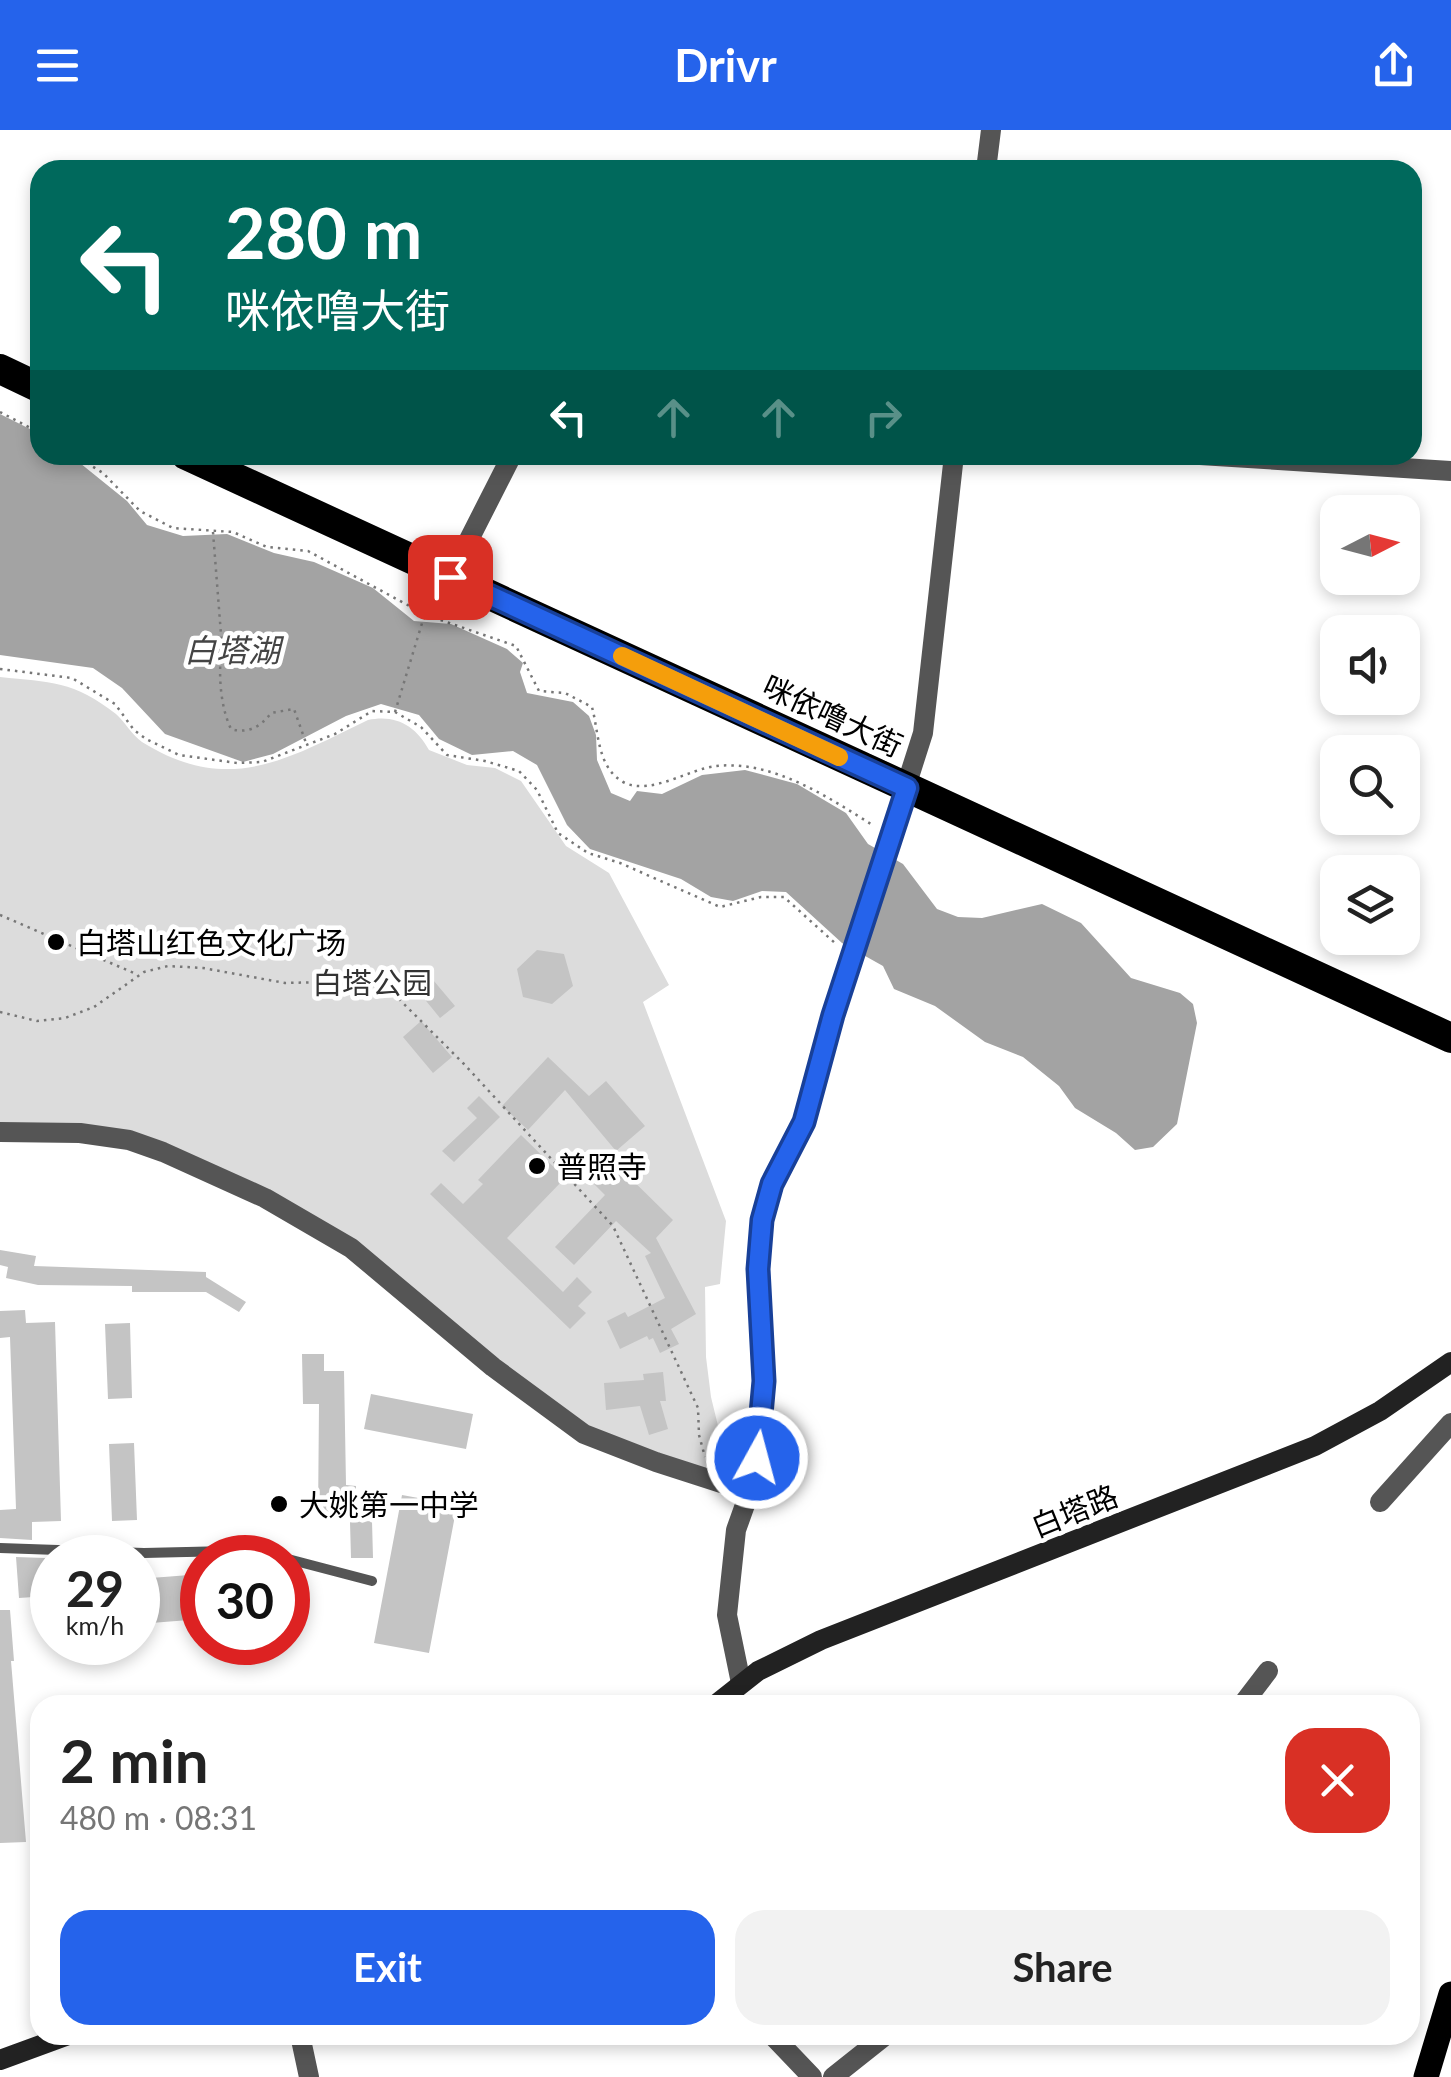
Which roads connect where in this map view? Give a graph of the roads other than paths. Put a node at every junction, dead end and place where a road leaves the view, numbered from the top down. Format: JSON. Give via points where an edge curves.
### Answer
{"nodes":[{"id":1,"x":990,"y":130,"type":"edge"},
{"id":2,"x":987,"y":160,"type":"edge"},
{"id":3,"x":0,"y":369,"type":"edge"},
{"id":4,"x":30,"y":383,"type":"edge"},
{"id":5,"x":208,"y":465,"type":"edge"},
{"id":6,"x":507,"y":465,"type":"edge"},
{"id":7,"x":953,"y":465,"type":"edge"},
{"id":8,"x":1348,"y":465,"type":"edge"},
{"id":9,"x":1451,"y":472,"type":"edge"},
{"id":10,"x":450,"y":577,"type":"junction"},
{"id":11,"x":907,"y":788,"type":"junction"},
{"id":12,"x":1451,"y":1038,"type":"edge"},
{"id":13,"x":0,"y":1132,"type":"edge"},
{"id":14,"x":1451,"y":1362,"type":"edge"},
{"id":15,"x":1451,"y":1423,"type":"edge"},
{"id":16,"x":749,"y":1492,"type":"junction"},
{"id":17,"x":1380,"y":1502,"type":"dead end"},
{"id":18,"x":0,"y":1548,"type":"edge"},
{"id":19,"x":180,"y":1552,"type":"edge"},
{"id":20,"x":310,"y":1565,"type":"edge"},
{"id":21,"x":372,"y":1581,"type":"dead end"},
{"id":22,"x":1268,"y":1671,"type":"dead end"},
{"id":23,"x":741,"y":1683,"type":"junction"},
{"id":24,"x":727,"y":1695,"type":"edge"},
{"id":25,"x":1250,"y":1695,"type":"edge"},
{"id":26,"x":1451,"y":1994,"type":"edge"},
{"id":27,"x":41,"y":2045,"type":"edge"},
{"id":28,"x":302,"y":2045,"type":"edge"},
{"id":29,"x":782,"y":2045,"type":"edge"},
{"id":30,"x":873,"y":2045,"type":"edge"},
{"id":31,"x":0,"y":2060,"type":"edge"},
{"id":32,"x":310,"y":2077,"type":"edge"},
{"id":33,"x":812,"y":2077,"type":"edge"},
{"id":34,"x":833,"y":2077,"type":"edge"},
{"id":35,"x":1426,"y":2077,"type":"edge"}],
"edges":[{"from":1,"to":2,"type":"street"},
{"from":3,"to":4,"type":"highway"},
{"from":5,"to":10,"type":"highway","name":"咪依噜大街"},
{"from":6,"to":10,"type":"street"},
{"from":7,"to":11,"type":"street","via":[[923,733]]},
{"from":8,"to":9,"type":"street"},
{"from":10,"to":11,"type":"highway","name":"咪依噜大街"},
{"from":11,"to":12,"type":"highway","name":"咪依噜大街"},
{"from":11,"to":16,"type":"street","via":[[804,1122],[762,1220],[763,1416]]},
{"from":13,"to":16,"type":"street","via":[[129,1140],[265,1198],[363,1257],[584,1434]]},
{"from":14,"to":23,"type":"street","name":"白塔路","via":[[1315,1446],[821,1640]]},
{"from":15,"to":17,"type":"street"},
{"from":16,"to":23,"type":"street","via":[[736,1530],[728,1615]]},
{"from":18,"to":19,"type":"lane"},
{"from":20,"to":21,"type":"lane"},
{"from":22,"to":25,"type":"street"},
{"from":23,"to":24,"type":"street","name":"白塔路"},
{"from":26,"to":35,"type":"main road"},
{"from":27,"to":31,"type":"street"},
{"from":28,"to":32,"type":"street"},
{"from":29,"to":33,"type":"street"},
{"from":30,"to":34,"type":"street"}]}
